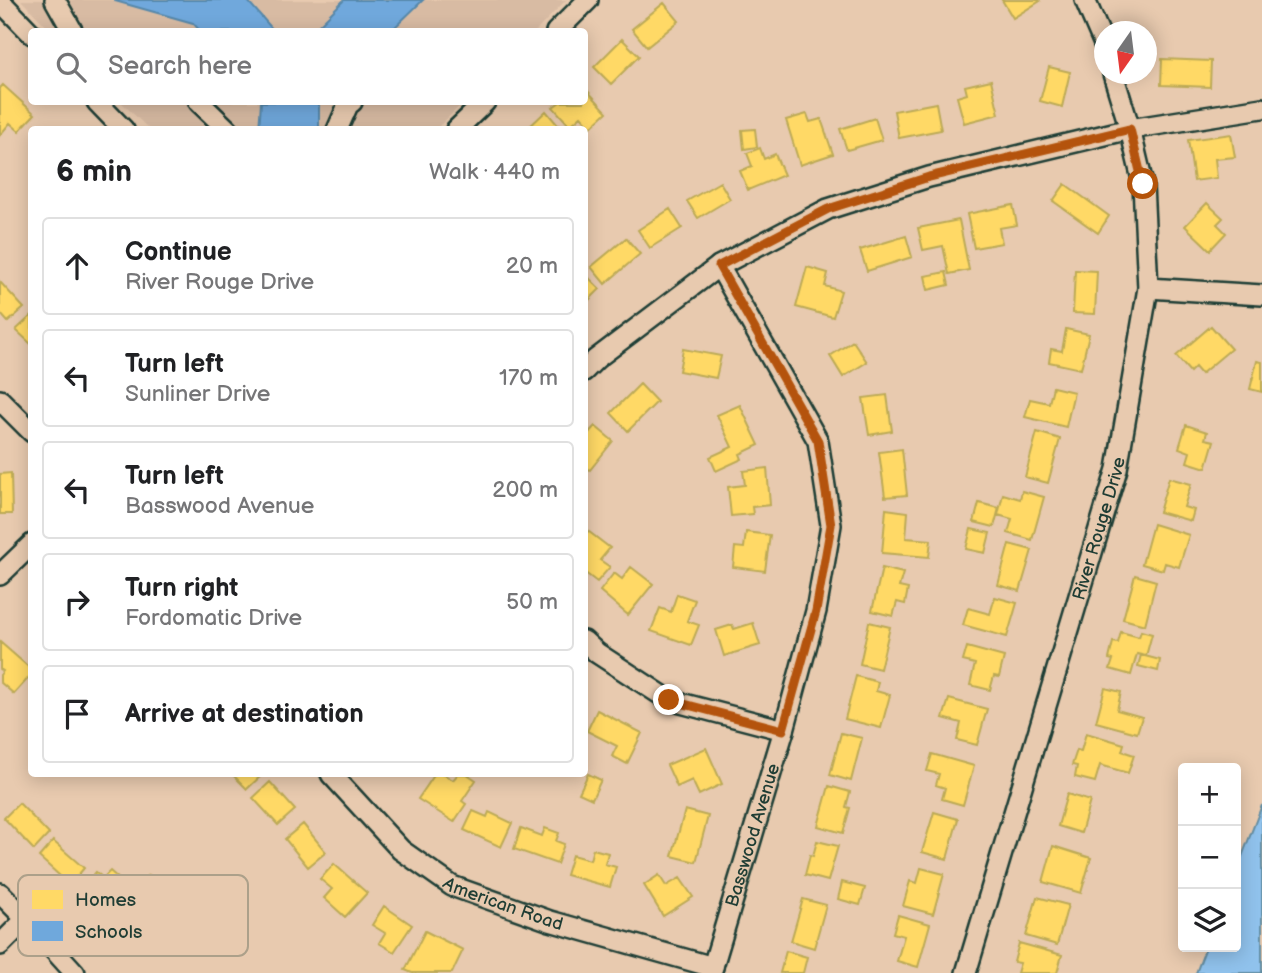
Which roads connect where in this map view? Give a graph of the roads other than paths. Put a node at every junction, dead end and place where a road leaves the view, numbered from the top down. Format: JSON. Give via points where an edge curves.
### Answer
{"nodes":[{"id":1,"x":55,"y":0,"type":"edge"},
{"id":2,"x":588,"y":0,"type":"edge"},
{"id":3,"x":1085,"y":0,"type":"edge"},
{"id":4,"x":0,"y":1,"type":"edge"},
{"id":5,"x":1094,"y":21,"type":"edge"},
{"id":6,"x":71,"y":28,"type":"edge"},
{"id":7,"x":560,"y":28,"type":"edge"},
{"id":8,"x":28,"y":30,"type":"edge"},
{"id":9,"x":1116,"y":84,"type":"edge"},
{"id":10,"x":100,"y":105,"type":"edge"},
{"id":11,"x":202,"y":105,"type":"edge"},
{"id":12,"x":348,"y":105,"type":"edge"},
{"id":13,"x":482,"y":105,"type":"edge"},
{"id":14,"x":1262,"y":108,"type":"edge"},
{"id":15,"x":120,"y":126,"type":"edge"},
{"id":16,"x":224,"y":126,"type":"edge"},
{"id":17,"x":339,"y":126,"type":"edge"},
{"id":18,"x":460,"y":126,"type":"edge"},
{"id":19,"x":1130,"y":129,"type":"junction"},
{"id":20,"x":719,"y":266,"type":"junction"},
{"id":21,"x":1148,"y":288,"type":"junction"},
{"id":22,"x":1262,"y":295,"type":"edge"},
{"id":23,"x":588,"y":367,"type":"edge"},
{"id":24,"x":0,"y":400,"type":"edge"},
{"id":25,"x":28,"y":428,"type":"edge"},
{"id":26,"x":28,"y":548,"type":"edge"},
{"id":27,"x":0,"y":575,"type":"edge"},
{"id":28,"x":588,"y":644,"type":"edge"},
{"id":29,"x":783,"y":730,"type":"junction"},
{"id":30,"x":334,"y":777,"type":"edge"},
{"id":31,"x":0,"y":893,"type":"edge"},
{"id":32,"x":18,"y":911,"type":"edge"},
{"id":33,"x":18,"y":927,"type":"edge"},
{"id":34,"x":0,"y":945,"type":"edge"},
{"id":35,"x":60,"y":956,"type":"edge"},
{"id":36,"x":712,"y":970,"type":"edge"},
{"id":37,"x":75,"y":973,"type":"edge"},
{"id":38,"x":966,"y":973,"type":"edge"}],
"edges":[{"from":1,"to":6,"type":"street"},
{"from":2,"to":7,"type":"street"},
{"from":3,"to":5,"type":"street"},
{"from":4,"to":8,"type":"street"},
{"from":9,"to":19,"type":"street","name":"River Rouge Drive"},
{"from":10,"to":15,"type":"street"},
{"from":11,"to":16,"type":"street"},
{"from":12,"to":17,"type":"street"},
{"from":13,"to":18,"type":"street"},
{"from":14,"to":19,"type":"street"},
{"from":19,"to":20,"type":"street","via":[[929,177],[828,209]]},
{"from":19,"to":21,"type":"street","name":"River Rouge Drive","via":[[1143,184]]},
{"from":20,"to":23,"type":"street"},
{"from":20,"to":29,"type":"street","name":"Basswood Avenue","via":[[818,441],[831,525],[816,611]]},
{"from":21,"to":22,"type":"street"},
{"from":21,"to":38,"type":"street","name":"River Rouge Drive","via":[[1117,469]]},
{"from":24,"to":25,"type":"street"},
{"from":26,"to":27,"type":"street"},
{"from":28,"to":29,"type":"street","via":[[669,700]]},
{"from":29,"to":36,"type":"street","name":"Basswood Avenue"},
{"from":30,"to":36,"type":"street","name":"American Road","via":[[401,850],[452,886]]},
{"from":31,"to":32,"type":"street"},
{"from":33,"to":34,"type":"street"},
{"from":35,"to":37,"type":"street"}]}
